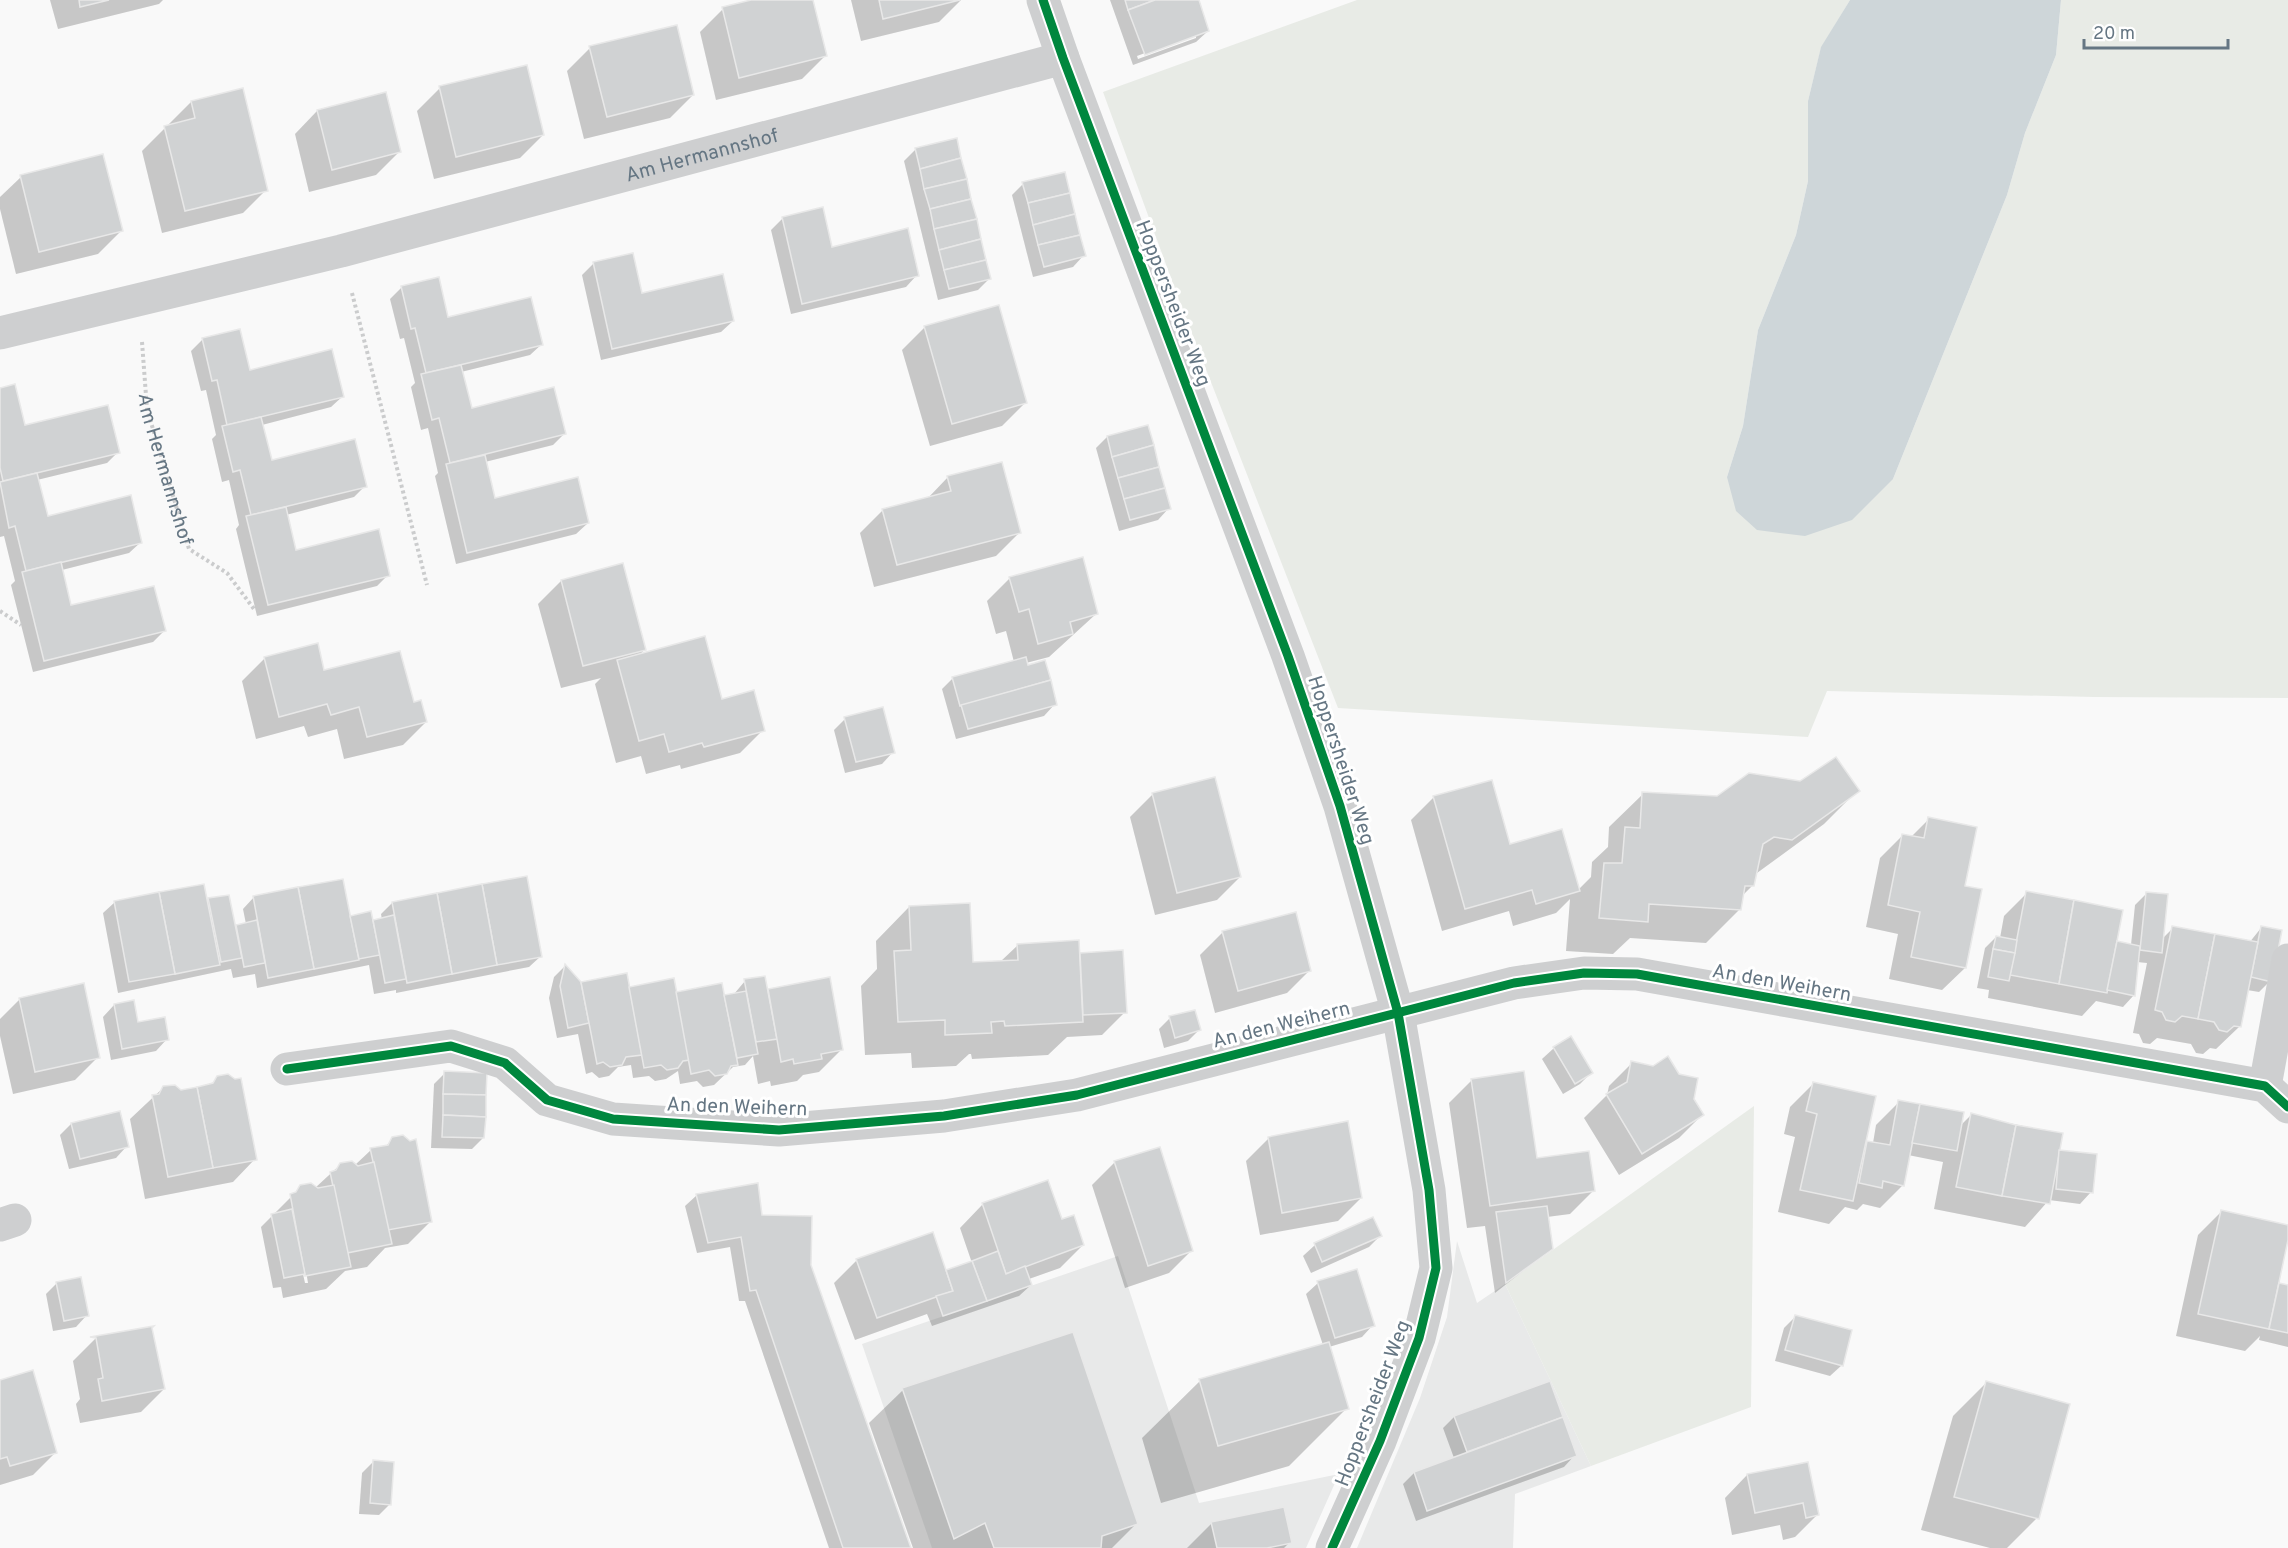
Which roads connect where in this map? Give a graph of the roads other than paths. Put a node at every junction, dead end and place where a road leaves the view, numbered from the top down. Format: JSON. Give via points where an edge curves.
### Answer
{"nodes":[{"id":1,"x":1043,"y":0,"type":"edge"},
{"id":2,"x":1063,"y":58,"type":"junction"},
{"id":3,"x":0,"y":333,"type":"edge"},
{"id":4,"x":2288,"y":960,"type":"edge"},
{"id":5,"x":1398,"y":1013,"type":"junction"},
{"id":6,"x":287,"y":1069,"type":"dead end"},
{"id":7,"x":2276,"y":1097,"type":"edge"},
{"id":8,"x":1332,"y":1548,"type":"edge"}],
"edges":[{"from":1,"to":2,"type":"street","name":"Hoppersheider Weg"},
{"from":2,"to":3,"type":"street","name":"Am Hermannshof","via":[[341,251]]},
{"from":2,"to":5,"type":"street","name":"Hoppersheider Weg","via":[[1288,656],[1340,806]]},
{"from":4,"to":7,"type":"street","name":"An den Weihern"},
{"from":5,"to":6,"type":"street","name":"An den Weihern","via":[[1077,1095],[944,1116],[779,1130],[613,1119],[547,1100],[505,1063],[451,1046]]},
{"from":5,"to":7,"type":"street","name":"An den Weihern","via":[[1514,983],[1584,973],[1637,974]]},
{"from":5,"to":8,"type":"street","name":"Hoppersheider Weg","via":[[1429,1190],[1436,1268],[1419,1338],[1380,1441]]}]}
